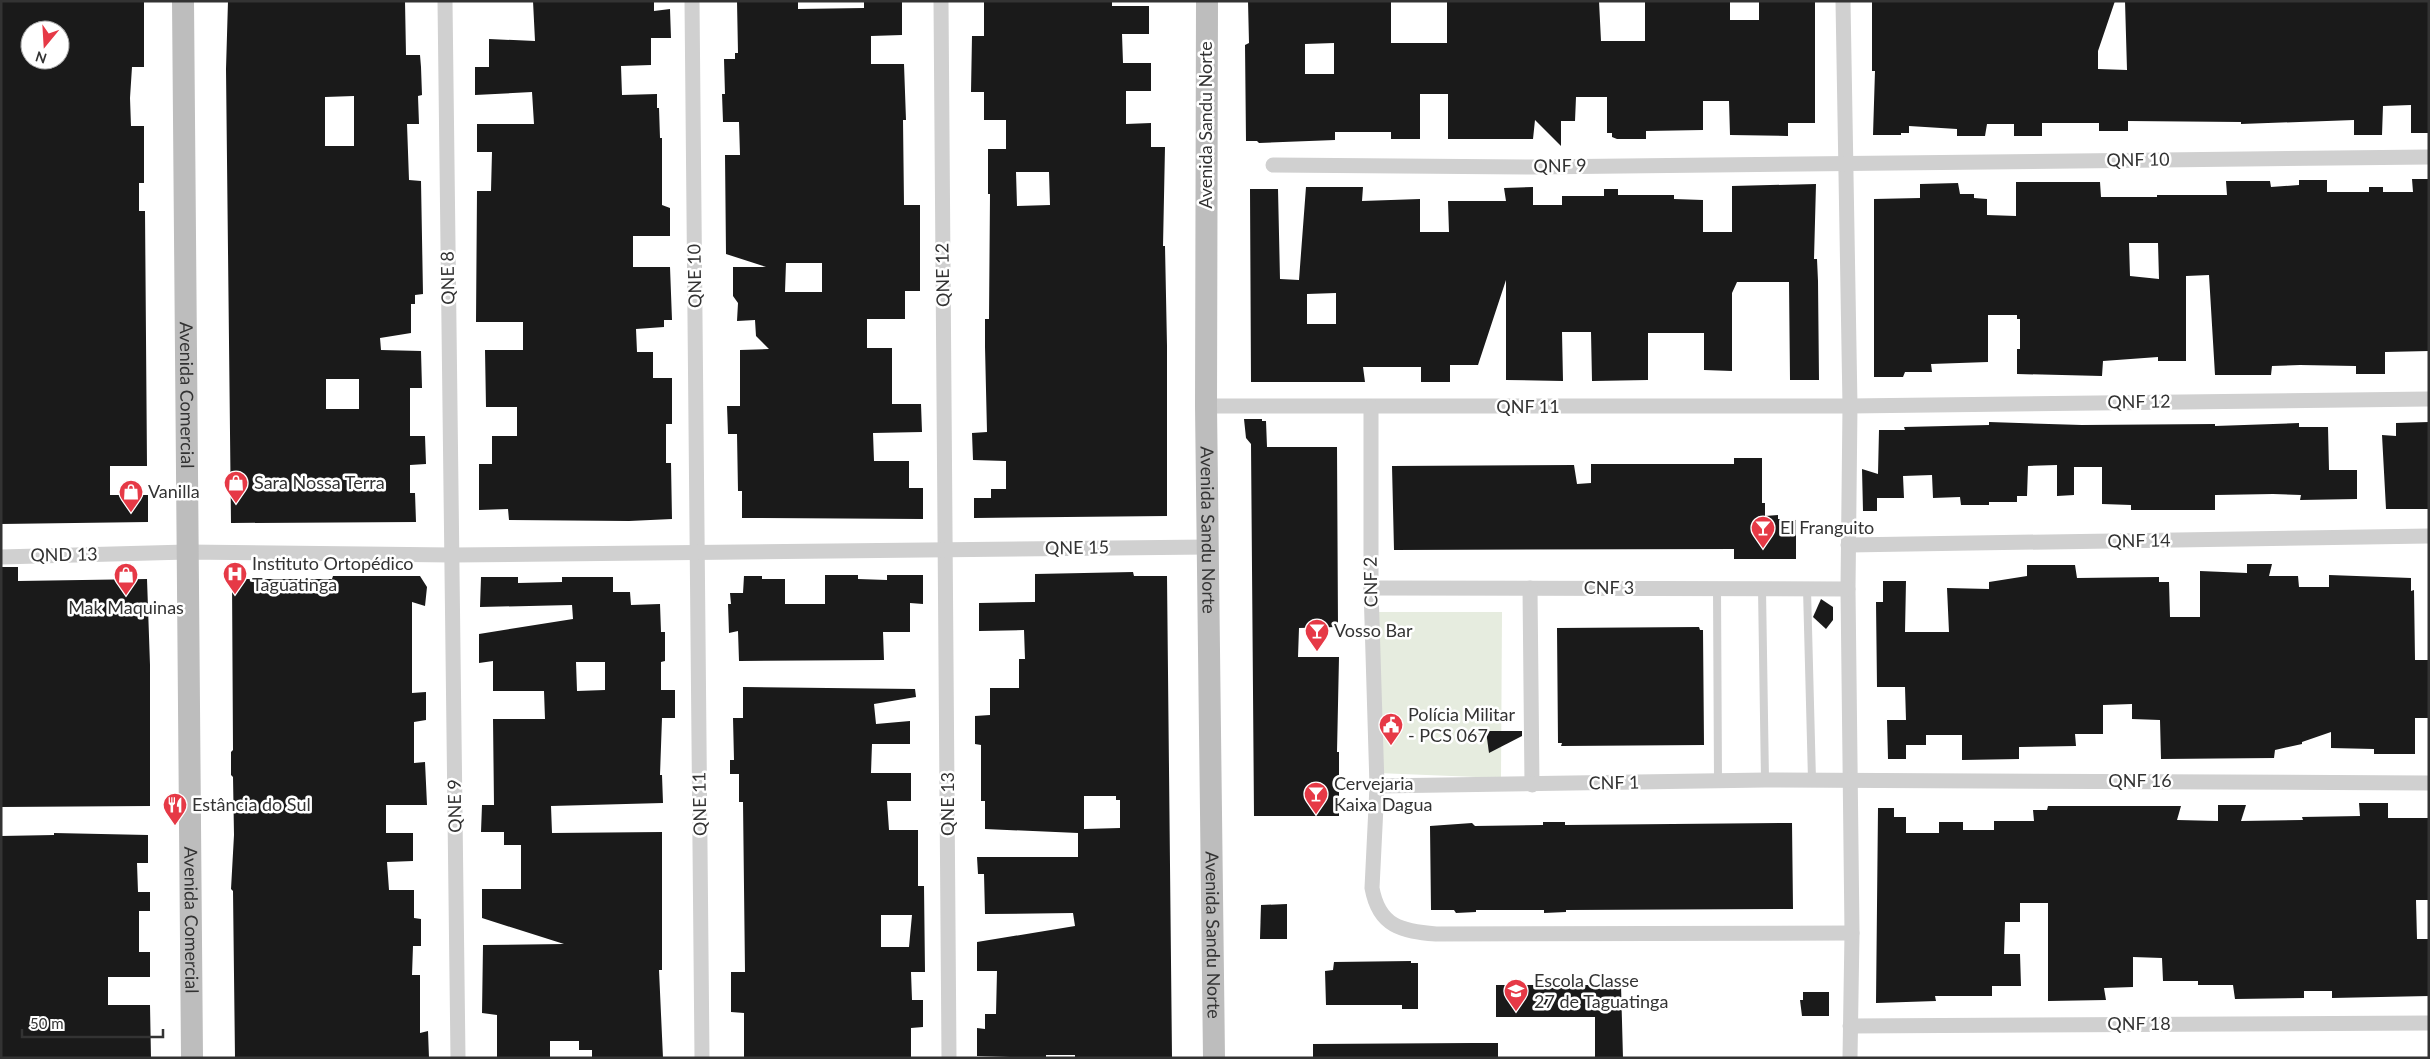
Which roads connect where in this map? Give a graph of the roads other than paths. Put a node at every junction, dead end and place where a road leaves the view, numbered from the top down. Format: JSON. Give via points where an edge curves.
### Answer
{"nodes":[{"id":1,"x":184,"y":1,"type":"edge"},
{"id":2,"x":445,"y":1,"type":"edge"},
{"id":3,"x":692,"y":1,"type":"edge"},
{"id":4,"x":941,"y":1,"type":"edge"},
{"id":5,"x":1206,"y":1,"type":"edge"},
{"id":6,"x":1843,"y":1,"type":"edge"},
{"id":7,"x":2429,"y":157,"type":"edge"},
{"id":8,"x":1846,"y":162,"type":"junction"},
{"id":9,"x":1273,"y":165,"type":"dead end"},
{"id":10,"x":2429,"y":399,"type":"edge"},
{"id":11,"x":1206,"y":406,"type":"junction"},
{"id":12,"x":1850,"y":406,"type":"junction"},
{"id":13,"x":1371,"y":407,"type":"junction"},
{"id":14,"x":2429,"y":536,"type":"edge"},
{"id":15,"x":1848,"y":546,"type":"junction"},
{"id":16,"x":1208,"y":547,"type":"junction"},
{"id":17,"x":946,"y":550,"type":"junction"},
{"id":18,"x":698,"y":551,"type":"junction"},
{"id":19,"x":187,"y":552,"type":"junction"},
{"id":20,"x":452,"y":555,"type":"junction"},
{"id":21,"x":1,"y":557,"type":"edge"},
{"id":22,"x":1371,"y":588,"type":"junction"},
{"id":23,"x":1530,"y":588,"type":"junction"},
{"id":24,"x":1717,"y":588,"type":"junction"},
{"id":25,"x":1807,"y":588,"type":"junction"},
{"id":26,"x":1848,"y":588,"type":"junction"},
{"id":27,"x":1762,"y":589,"type":"junction"},
{"id":28,"x":1718,"y":780,"type":"junction"},
{"id":29,"x":1765,"y":780,"type":"junction"},
{"id":30,"x":1812,"y":780,"type":"junction"},
{"id":31,"x":1851,"y":780,"type":"junction"},
{"id":32,"x":2429,"y":782,"type":"edge"},
{"id":33,"x":1532,"y":785,"type":"junction"},
{"id":34,"x":1376,"y":786,"type":"junction"},
{"id":35,"x":1852,"y":933,"type":"junction"},
{"id":36,"x":2429,"y":1023,"type":"edge"},
{"id":37,"x":1850,"y":1026,"type":"junction"},
{"id":38,"x":192,"y":1058,"type":"edge"},
{"id":39,"x":458,"y":1058,"type":"edge"},
{"id":40,"x":702,"y":1058,"type":"edge"},
{"id":41,"x":949,"y":1058,"type":"edge"},
{"id":42,"x":1214,"y":1058,"type":"edge"},
{"id":43,"x":1850,"y":1058,"type":"edge"}],
"edges":[{"from":1,"to":19,"type":"main road","name":"Avenida Comercial"},
{"from":2,"to":20,"type":"street","name":"QNE 8"},
{"from":3,"to":18,"type":"street","name":"QNE 10"},
{"from":4,"to":17,"type":"street","name":"QNE 12"},
{"from":5,"to":11,"type":"main road","name":"Avenida Sandu Norte"},
{"from":6,"to":8,"type":"street"},
{"from":7,"to":8,"type":"street","name":"QNF 10"},
{"from":8,"to":9,"type":"street","name":"QNF 9","via":[[1534,167]]},
{"from":8,"to":12,"type":"street"},
{"from":10,"to":12,"type":"street","name":"QNF 12"},
{"from":11,"to":13,"type":"street","name":"QNF 11"},
{"from":11,"to":16,"type":"main road","name":"Avenida Sandu Norte"},
{"from":12,"to":13,"type":"street","name":"QNF 11"},
{"from":12,"to":15,"type":"street"},
{"from":13,"to":22,"type":"street","name":"CNF 2"},
{"from":14,"to":15,"type":"street","name":"QNF 14"},
{"from":15,"to":26,"type":"street"},
{"from":16,"to":17,"type":"street","name":"QNE 15"},
{"from":16,"to":42,"type":"main road","name":"Avenida Sandu Norte"},
{"from":17,"to":18,"type":"street","name":"QNE 15"},
{"from":17,"to":41,"type":"street","name":"QNE 13"},
{"from":18,"to":20,"type":"street","name":"QNE 15"},
{"from":18,"to":40,"type":"street","name":"QNE 11"},
{"from":19,"to":20,"type":"street","name":"QND 13"},
{"from":19,"to":21,"type":"street","name":"QND 13"},
{"from":19,"to":38,"type":"main road","name":"Avenida Comercial"},
{"from":20,"to":39,"type":"street","name":"QNE 9"},
{"from":22,"to":23,"type":"street","name":"CNF 3"},
{"from":22,"to":34,"type":"street","name":"CNF 2"},
{"from":23,"to":24,"type":"street","name":"CNF 3"},
{"from":23,"to":33,"type":"street"},
{"from":24,"to":27,"type":"street","name":"CNF 3"},
{"from":24,"to":28,"type":"lane"},
{"from":25,"to":26,"type":"street","name":"CNF 3"},
{"from":25,"to":27,"type":"street","name":"CNF 3"},
{"from":25,"to":30,"type":"lane"},
{"from":26,"to":31,"type":"street"},
{"from":27,"to":29,"type":"lane"},
{"from":28,"to":29,"type":"street","name":"CNF 1"},
{"from":28,"to":33,"type":"street","name":"CNF 1"},
{"from":29,"to":30,"type":"street","name":"CNF 1"},
{"from":30,"to":31,"type":"street","name":"CNF 1"},
{"from":31,"to":32,"type":"street","name":"QNF 16"},
{"from":31,"to":35,"type":"street"},
{"from":33,"to":34,"type":"street","name":"CNF 1"},
{"from":34,"to":35,"type":"street","name":"CNF 2","via":[[1372,888],[1380,912],[1389,922],[1404,930],[1436,934]]},
{"from":35,"to":37,"type":"street"},
{"from":36,"to":37,"type":"street","name":"QNF 18"},
{"from":37,"to":43,"type":"street"}]}
